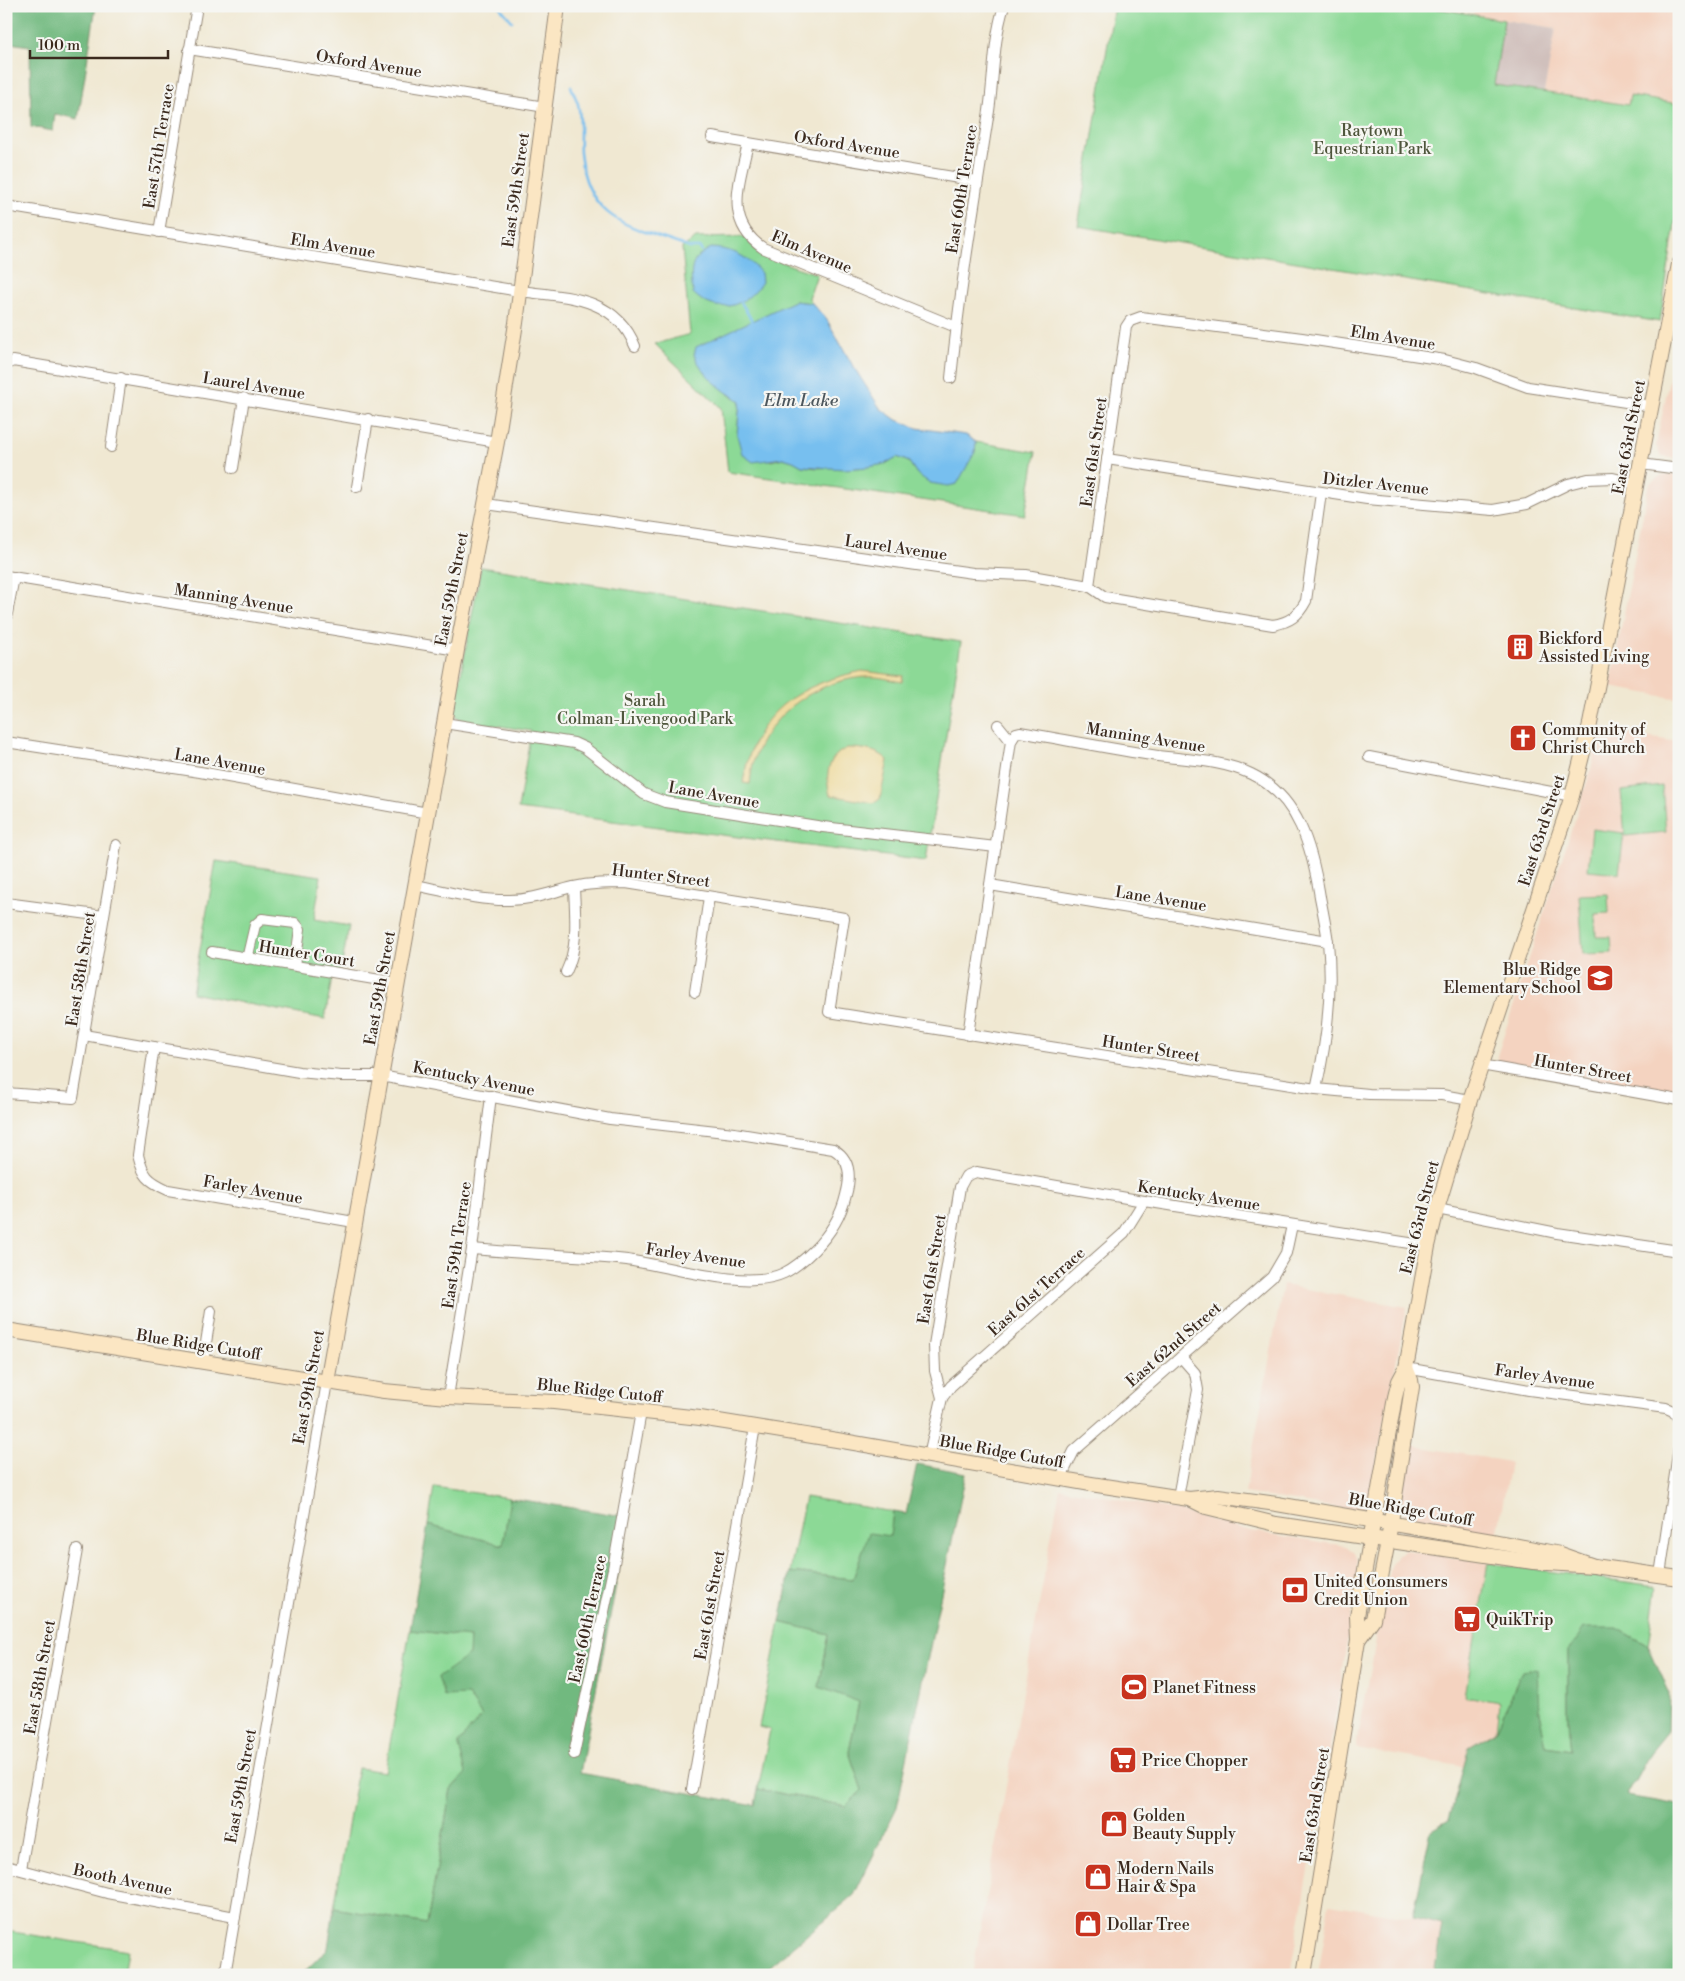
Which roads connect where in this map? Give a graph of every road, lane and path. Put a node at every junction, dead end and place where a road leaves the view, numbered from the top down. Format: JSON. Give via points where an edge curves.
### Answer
{"nodes":[{"id":1,"x":197,"y":6,"type":"edge"},
{"id":2,"x":558,"y":6,"type":"edge"},
{"id":3,"x":1004,"y":6,"type":"edge"},
{"id":4,"x":189,"y":49,"type":"junction"},
{"id":5,"x":545,"y":107,"type":"junction"},
{"id":6,"x":712,"y":137,"type":"dead end"},
{"id":7,"x":748,"y":143,"type":"junction"},
{"id":8,"x":977,"y":181,"type":"junction"},
{"id":9,"x":6,"y":206,"type":"edge"},
{"id":10,"x":159,"y":232,"type":"junction"},
{"id":11,"x":1679,"y":264,"type":"edge"},
{"id":12,"x":519,"y":291,"type":"junction"},
{"id":13,"x":1128,"y":324,"type":"joint"},
{"id":14,"x":956,"y":327,"type":"junction"},
{"id":15,"x":635,"y":346,"type":"dead end"},
{"id":16,"x":7,"y":365,"type":"edge"},
{"id":17,"x":121,"y":378,"type":"junction"},
{"id":18,"x":951,"y":378,"type":"dead end"},
{"id":19,"x":244,"y":398,"type":"junction"},
{"id":20,"x":1652,"y":406,"type":"junction"},
{"id":21,"x":368,"y":419,"type":"junction"},
{"id":22,"x":496,"y":442,"type":"junction"},
{"id":23,"x":111,"y":446,"type":"dead end"},
{"id":24,"x":1107,"y":458,"type":"junction"},
{"id":25,"x":1641,"y":464,"type":"junction"},
{"id":26,"x":234,"y":468,"type":"dead end"},
{"id":27,"x":1679,"y":470,"type":"edge"},
{"id":28,"x":1637,"y":484,"type":"junction"},
{"id":29,"x":357,"y":487,"type":"dead end"},
{"id":30,"x":1321,"y":493,"type":"junction"},
{"id":31,"x":486,"y":504,"type":"junction"},
{"id":32,"x":10,"y":576,"type":"edge"},
{"id":33,"x":1089,"y":586,"type":"junction"},
{"id":34,"x":6,"y":619,"type":"edge"},
{"id":35,"x":457,"y":650,"type":"junction"},
{"id":36,"x":444,"y":723,"type":"junction"},
{"id":37,"x":998,"y":725,"type":"dead end"},
{"id":38,"x":1011,"y":741,"type":"junction"},
{"id":39,"x":6,"y":742,"type":"edge"},
{"id":40,"x":1369,"y":757,"type":"dead end"},
{"id":41,"x":1572,"y":796,"type":"junction"},
{"id":42,"x":428,"y":813,"type":"junction"},
{"id":43,"x":116,"y":845,"type":"dead end"},
{"id":44,"x":996,"y":847,"type":"junction"},
{"id":45,"x":415,"y":885,"type":"junction"},
{"id":46,"x":990,"y":885,"type":"junction"},
{"id":47,"x":574,"y":887,"type":"junction"},
{"id":48,"x":710,"y":897,"type":"junction"},
{"id":49,"x":6,"y":903,"type":"edge"},
{"id":50,"x":104,"y":916,"type":"junction"},
{"id":51,"x":1328,"y":941,"type":"junction"},
{"id":52,"x":212,"y":952,"type":"dead end"},
{"id":53,"x":247,"y":959,"type":"junction"},
{"id":54,"x":296,"y":965,"type":"junction"},
{"id":55,"x":566,"y":972,"type":"dead end"},
{"id":56,"x":398,"y":983,"type":"junction"},
{"id":57,"x":695,"y":992,"type":"dead end"},
{"id":58,"x":84,"y":1035,"type":"junction"},
{"id":59,"x":968,"y":1035,"type":"junction"},
{"id":60,"x":154,"y":1047,"type":"junction"},
{"id":61,"x":1481,"y":1065,"type":"junction"},
{"id":62,"x":381,"y":1076,"type":"junction"},
{"id":63,"x":1316,"y":1089,"type":"junction"},
{"id":64,"x":6,"y":1093,"type":"edge"},
{"id":65,"x":490,"y":1096,"type":"junction"},
{"id":66,"x":1470,"y":1100,"type":"junction"},
{"id":67,"x":1679,"y":1100,"type":"edge"},
{"id":68,"x":849,"y":1168,"type":"joint"},
{"id":69,"x":966,"y":1176,"type":"joint"},
{"id":70,"x":1144,"y":1201,"type":"junction"},
{"id":71,"x":1437,"y":1209,"type":"junction"},
{"id":72,"x":354,"y":1222,"type":"junction"},
{"id":73,"x":1292,"y":1225,"type":"junction"},
{"id":74,"x":1428,"y":1246,"type":"junction"},
{"id":75,"x":472,"y":1249,"type":"junction"},
{"id":76,"x":1679,"y":1252,"type":"edge"},
{"id":77,"x":211,"y":1311,"type":"dead end"},
{"id":78,"x":6,"y":1330,"type":"edge"},
{"id":79,"x":1181,"y":1357,"type":"junction"},
{"id":80,"x":203,"y":1362,"type":"junction"},
{"id":81,"x":1406,"y":1368,"type":"junction"},
{"id":82,"x":327,"y":1382,"type":"junction"},
{"id":83,"x":448,"y":1397,"type":"junction"},
{"id":84,"x":942,"y":1398,"type":"junction"},
{"id":85,"x":641,"y":1412,"type":"junction"},
{"id":86,"x":1678,"y":1418,"type":"edge"},
{"id":87,"x":755,"y":1427,"type":"junction"},
{"id":88,"x":1679,"y":1447,"type":"edge"},
{"id":89,"x":929,"y":1456,"type":"junction"},
{"id":90,"x":1060,"y":1479,"type":"junction"},
{"id":91,"x":1183,"y":1498,"type":"junction"},
{"id":92,"x":1372,"y":1521,"type":"junction"},
{"id":93,"x":1391,"y":1524,"type":"junction"},
{"id":94,"x":1369,"y":1538,"type":"junction"},
{"id":95,"x":1388,"y":1541,"type":"junction"},
{"id":96,"x":77,"y":1550,"type":"dead end"},
{"id":97,"x":1594,"y":1566,"type":"junction"},
{"id":98,"x":1660,"y":1575,"type":"junction"},
{"id":99,"x":1679,"y":1578,"type":"edge"},
{"id":100,"x":1358,"y":1640,"type":"junction"},
{"id":101,"x":574,"y":1754,"type":"dead end"},
{"id":102,"x":692,"y":1789,"type":"dead end"},
{"id":103,"x":6,"y":1866,"type":"edge"},
{"id":104,"x":20,"y":1869,"type":"junction"},
{"id":105,"x":235,"y":1916,"type":"junction"},
{"id":106,"x":225,"y":1975,"type":"edge"},
{"id":107,"x":1304,"y":1975,"type":"edge"}],
"edges":[{"from":1,"to":4,"type":"street","name":"East 57th Terrace"},
{"from":2,"to":5,"type":"main road","name":"East 59th Street"},
{"from":3,"to":8,"type":"street","name":"East 60th Terrace","via":[[994,44],[989,108]]},
{"from":4,"to":5,"type":"street","name":"Oxford Avenue"},
{"from":4,"to":10,"type":"street","name":"East 57th Terrace"},
{"from":5,"to":12,"type":"main road","name":"East 59th Street"},
{"from":6,"to":7,"type":"street","name":"Oxford Avenue"},
{"from":7,"to":8,"type":"street","name":"Oxford Avenue"},
{"from":7,"to":14,"type":"street","name":"Elm Avenue","via":[[736,209],[742,228],[753,241],[763,248]]},
{"from":8,"to":14,"type":"street","name":"East 60th Terrace"},
{"from":9,"to":10,"type":"street","name":"Elm Avenue"},
{"from":10,"to":12,"type":"street","name":"Elm Avenue"},
{"from":11,"to":20,"type":"main road","name":"East 63rd Street"},
{"from":12,"to":15,"type":"street","name":"Elm Avenue","via":[[579,299],[598,306],[620,319]]},
{"from":12,"to":22,"type":"main road","name":"East 59th Street"},
{"from":13,"to":20,"type":"street","name":"Elm Avenue","via":[[1141,317],[1445,360],[1528,386]]},
{"from":13,"to":24,"type":"street","name":"East 61st Street"},
{"from":14,"to":18,"type":"street","name":"East 60th Terrace"},
{"from":16,"to":17,"type":"street","name":"Laurel Avenue","via":[[13,360]]},
{"from":17,"to":19,"type":"street","name":"Laurel Avenue"},
{"from":17,"to":23,"type":"street"},
{"from":19,"to":21,"type":"street","name":"Laurel Avenue"},
{"from":19,"to":26,"type":"street"},
{"from":20,"to":25,"type":"main road","name":"East 63rd Street"},
{"from":21,"to":22,"type":"street","name":"Laurel Avenue"},
{"from":21,"to":29,"type":"street"},
{"from":22,"to":31,"type":"main road","name":"East 59th Street"},
{"from":24,"to":30,"type":"street","name":"Ditzler Avenue"},
{"from":24,"to":33,"type":"street","name":"East 61st Street"},
{"from":25,"to":27,"type":"street"},
{"from":25,"to":28,"type":"main road","name":"East 63rd Street"},
{"from":28,"to":30,"type":"street","name":"Ditzler Avenue","via":[[1613,478],[1588,479],[1568,484],[1527,504],[1493,510]]},
{"from":28,"to":41,"type":"main road","name":"East 63rd Street","via":[[1590,724]]},
{"from":30,"to":33,"type":"street","name":"Laurel Avenue","via":[[1306,601],[1296,616],[1285,623],[1273,624],[1105,597]]},
{"from":31,"to":33,"type":"street","name":"Laurel Avenue","via":[[974,573],[1026,575]]},
{"from":31,"to":35,"type":"main road","name":"East 59th Street"},
{"from":32,"to":34,"type":"street"},
{"from":32,"to":35,"type":"street","name":"Manning Avenue"},
{"from":35,"to":36,"type":"main road","name":"East 59th Street"},
{"from":36,"to":42,"type":"main road","name":"East 59th Street"},
{"from":36,"to":44,"type":"street","name":"Lane Avenue","via":[[574,743],[644,794],[665,802],[823,827]]},
{"from":37,"to":38,"type":"street"},
{"from":38,"to":44,"type":"street"},
{"from":38,"to":51,"type":"street","name":"Manning Avenue","via":[[1020,732],[1198,760],[1251,774],[1286,801],[1298,819],[1316,873]]},
{"from":39,"to":42,"type":"street","name":"Lane Avenue","via":[[200,772]]},
{"from":40,"to":41,"type":"street"},
{"from":41,"to":61,"type":"main road","name":"East 63rd Street"},
{"from":42,"to":45,"type":"main road","name":"East 59th Street"},
{"from":43,"to":50,"type":"street","name":"East 58th Street"},
{"from":44,"to":46,"type":"street"},
{"from":45,"to":47,"type":"street","name":"Hunter Street","via":[[509,900]]},
{"from":45,"to":56,"type":"main road","name":"East 59th Street"},
{"from":46,"to":51,"type":"street","name":"Lane Avenue"},
{"from":46,"to":59,"type":"street"},
{"from":47,"to":48,"type":"street","name":"Hunter Street","via":[[626,883]]},
{"from":47,"to":55,"type":"street","via":[[576,942]]},
{"from":48,"to":57,"type":"street"},
{"from":48,"to":59,"type":"street","name":"Hunter Street","via":[[844,918],[829,1012]]},
{"from":49,"to":50,"type":"street"},
{"from":50,"to":58,"type":"street","name":"East 58th Street"},
{"from":51,"to":63,"type":"street","via":[[1328,1015]]},
{"from":52,"to":53,"type":"street","name":"Hunter Court"},
{"from":53,"to":54,"type":"street","name":"Hunter Court"},
{"from":53,"to":54,"type":"street","via":[[255,925],[262,919],[295,923],[300,929]]},
{"from":54,"to":56,"type":"street","name":"Hunter Court"},
{"from":56,"to":62,"type":"main road","name":"East 59th Street"},
{"from":58,"to":60,"type":"street","name":"Kentucky Avenue"},
{"from":58,"to":64,"type":"street","name":"East 58th Street","via":[[73,1098]]},
{"from":59,"to":63,"type":"street","name":"Hunter Street"},
{"from":60,"to":62,"type":"street","name":"Kentucky Avenue","via":[[299,1072]]},
{"from":60,"to":72,"type":"street","name":"Farley Avenue","via":[[138,1155],[149,1180],[168,1190]]},
{"from":61,"to":66,"type":"main road","name":"East 63rd Street"},
{"from":61,"to":67,"type":"street","name":"Hunter Street"},
{"from":62,"to":65,"type":"street","name":"Kentucky Avenue"},
{"from":62,"to":72,"type":"main road","name":"East 59th Street"},
{"from":63,"to":66,"type":"street","name":"Hunter Street","via":[[1442,1095]]},
{"from":65,"to":68,"type":"street","name":"Kentucky Avenue","via":[[610,1119],[734,1133],[833,1149],[840,1153]]},
{"from":65,"to":75,"type":"street","name":"East 59th Terrace"},
{"from":66,"to":71,"type":"main road","name":"East 63rd Street"},
{"from":68,"to":75,"type":"street","name":"Farley Avenue","via":[[849,1186],[842,1212],[826,1239],[798,1265],[767,1278],[729,1278],[626,1260]]},
{"from":69,"to":70,"type":"street","name":"Kentucky Avenue","via":[[976,1172]]},
{"from":69,"to":84,"type":"street","name":"East 61st Street","via":[[960,1187],[934,1345],[935,1371]]},
{"from":70,"to":73,"type":"street","name":"Kentucky Avenue"},
{"from":70,"to":84,"type":"street","name":"East 61st Terrace","via":[[1124,1233],[951,1386]]},
{"from":71,"to":74,"type":"main road","name":"East 63rd Street"},
{"from":71,"to":76,"type":"street"},
{"from":72,"to":82,"type":"main road","name":"East 59th Street"},
{"from":73,"to":74,"type":"street","name":"Kentucky Avenue"},
{"from":73,"to":79,"type":"street","name":"East 62nd Street","via":[[1286,1253],[1272,1277]]},
{"from":74,"to":81,"type":"main road","name":"East 63rd Street"},
{"from":75,"to":83,"type":"street","name":"East 59th Terrace"},
{"from":77,"to":80,"type":"street"},
{"from":78,"to":80,"type":"main road","name":"Blue Ridge Cutoff"},
{"from":79,"to":90,"type":"street","name":"East 62nd Street","via":[[1074,1450]]},
{"from":79,"to":91,"type":"street","via":[[1194,1373],[1198,1390]]},
{"from":80,"to":82,"type":"main road","name":"Blue Ridge Cutoff"},
{"from":81,"to":86,"type":"street","name":"Farley Avenue","via":[[1529,1390],[1666,1408]]},
{"from":81,"to":92,"type":"main road","name":"East 63rd Street","via":[[1395,1397]]},
{"from":81,"to":93,"type":"main road","name":"East 63rd Street","via":[[1412,1387]]},
{"from":82,"to":83,"type":"main road","name":"Blue Ridge Cutoff"},
{"from":82,"to":105,"type":"street","name":"East 59th Street"},
{"from":83,"to":85,"type":"main road","name":"Blue Ridge Cutoff","via":[[554,1402]]},
{"from":84,"to":89,"type":"street","name":"East 61st Street"},
{"from":85,"to":87,"type":"main road","name":"Blue Ridge Cutoff"},
{"from":85,"to":101,"type":"street","name":"East 60th Terrace","via":[[613,1569]]},
{"from":87,"to":89,"type":"main road","name":"Blue Ridge Cutoff"},
{"from":87,"to":102,"type":"street","name":"East 61st Street"},
{"from":88,"to":98,"type":"street"},
{"from":89,"to":90,"type":"main road","name":"Blue Ridge Cutoff"},
{"from":90,"to":91,"type":"main road","name":"Blue Ridge Cutoff"},
{"from":91,"to":92,"type":"main road","name":"Blue Ridge Cutoff","via":[[1236,1498]]},
{"from":91,"to":94,"type":"main road","name":"Blue Ridge Cutoff","via":[[1276,1524]]},
{"from":92,"to":93,"type":"main road","name":"Blue Ridge Cutoff"},
{"from":92,"to":94,"type":"main road","name":"East 63rd Street"},
{"from":93,"to":95,"type":"main road","name":"East 63rd Street"},
{"from":93,"to":97,"type":"main road","name":"Blue Ridge Cutoff","via":[[1560,1554]]},
{"from":94,"to":95,"type":"main road","name":"Blue Ridge Cutoff"},
{"from":94,"to":100,"type":"main road","name":"East 63rd Street","via":[[1357,1616]]},
{"from":95,"to":97,"type":"main road","name":"Blue Ridge Cutoff","via":[[1533,1562]]},
{"from":95,"to":100,"type":"main road","name":"East 63rd Street","via":[[1373,1619]]},
{"from":96,"to":104,"type":"street","name":"East 58th Street"},
{"from":97,"to":98,"type":"main road","name":"Blue Ridge Cutoff"},
{"from":98,"to":99,"type":"main road","name":"Blue Ridge Cutoff"},
{"from":100,"to":107,"type":"main road","name":"East 63rd Street"},
{"from":103,"to":104,"type":"street","name":"Booth Avenue"},
{"from":104,"to":105,"type":"street","name":"Booth Avenue","via":[[107,1893]]},
{"from":105,"to":106,"type":"street","name":"East 59th Street"}]}
